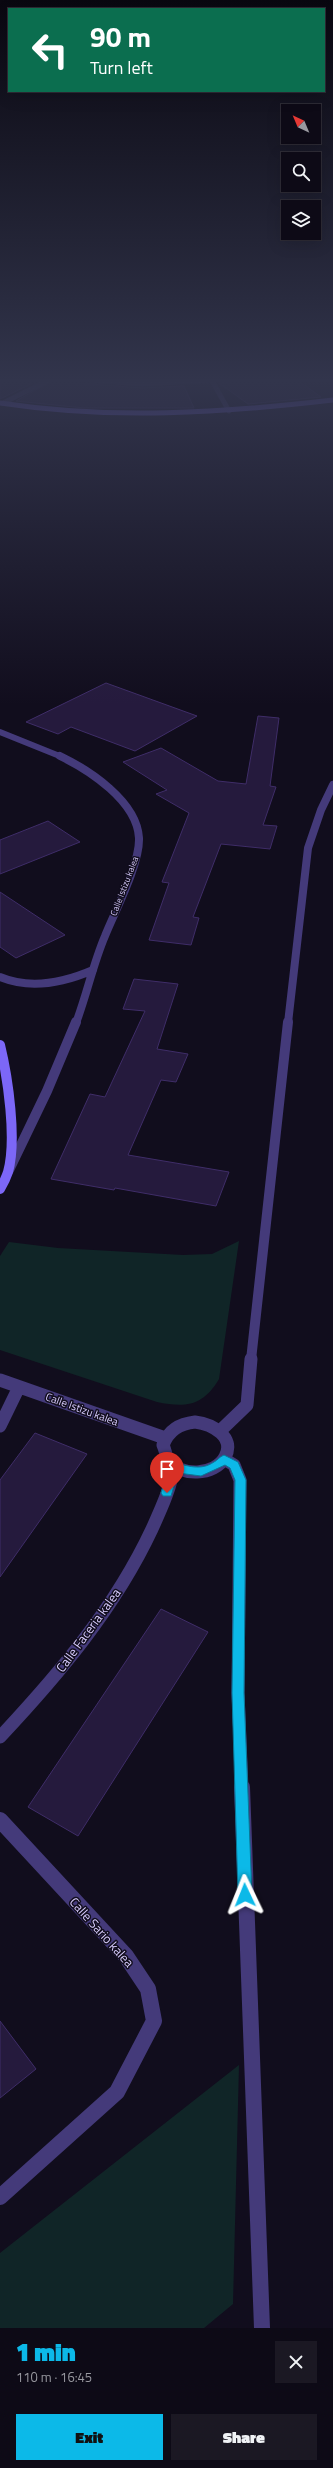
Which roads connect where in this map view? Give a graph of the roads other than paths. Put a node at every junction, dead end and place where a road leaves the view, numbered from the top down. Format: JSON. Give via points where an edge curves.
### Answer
{"nodes":[{"id":1,"x":0,"y":732,"type":"edge"},
{"id":2,"x":333,"y":785,"type":"edge"},
{"id":3,"x":92,"y":970,"type":"junction"},
{"id":4,"x":0,"y":977,"type":"edge"},
{"id":5,"x":0,"y":1045,"type":"edge"},
{"id":6,"x":8,"y":1172,"type":"junction"},
{"id":7,"x":0,"y":1189,"type":"edge"},
{"id":8,"x":0,"y":1380,"type":"edge"},
{"id":9,"x":19,"y":1386,"type":"junction"},
{"id":10,"x":0,"y":1426,"type":"edge"},
{"id":11,"x":220,"y":1431,"type":"junction"},
{"id":12,"x":165,"y":1438,"type":"junction"},
{"id":13,"x":224,"y":1459,"type":"junction"},
{"id":14,"x":174,"y":1466,"type":"junction"},
{"id":15,"x":0,"y":1737,"type":"edge"},
{"id":16,"x":0,"y":1820,"type":"edge"},
{"id":17,"x":0,"y":2196,"type":"edge"},
{"id":18,"x":262,"y":2328,"type":"edge"}],
"edges":[{"from":1,"to":3,"type":"street","name":"Calle Istizu kalea","via":[[60,755],[104,780],[119,796],[132,817],[139,839],[136,858]]},
{"from":2,"to":11,"type":"street","via":[[308,848],[260,1264],[247,1405]]},
{"from":3,"to":4,"type":"street","via":[[75,978],[43,983],[22,984]]},
{"from":3,"to":6,"type":"street","name":"Calle Istizu kalea","via":[[81,1009],[44,1101]]},
{"from":5,"to":6,"type":"street","via":[[6,1071],[11,1129]]},
{"from":6,"to":7,"type":"street"},
{"from":8,"to":9,"type":"street","name":"Calle Istizu kalea"},
{"from":9,"to":10,"type":"street"},
{"from":9,"to":12,"type":"street","name":"Calle Istizu kalea"},
{"from":11,"to":12,"type":"street","via":[[204,1423],[185,1423],[173,1429]]},
{"from":11,"to":13,"type":"street","via":[[228,1445]]},
{"from":12,"to":14,"type":"street","via":[[164,1453]]},
{"from":13,"to":14,"type":"street","via":[[218,1465],[201,1472]]},
{"from":13,"to":18,"type":"street","via":[[234,1465],[240,1480],[238,1693]]},
{"from":14,"to":15,"type":"street","name":"Calle Faceria kalea","via":[[173,1479],[150,1534],[110,1605],[57,1673]]},
{"from":16,"to":17,"type":"street","name":"Calle Sario kalea","via":[[126,1956],[148,1989],[154,2021],[117,2092]]}]}
